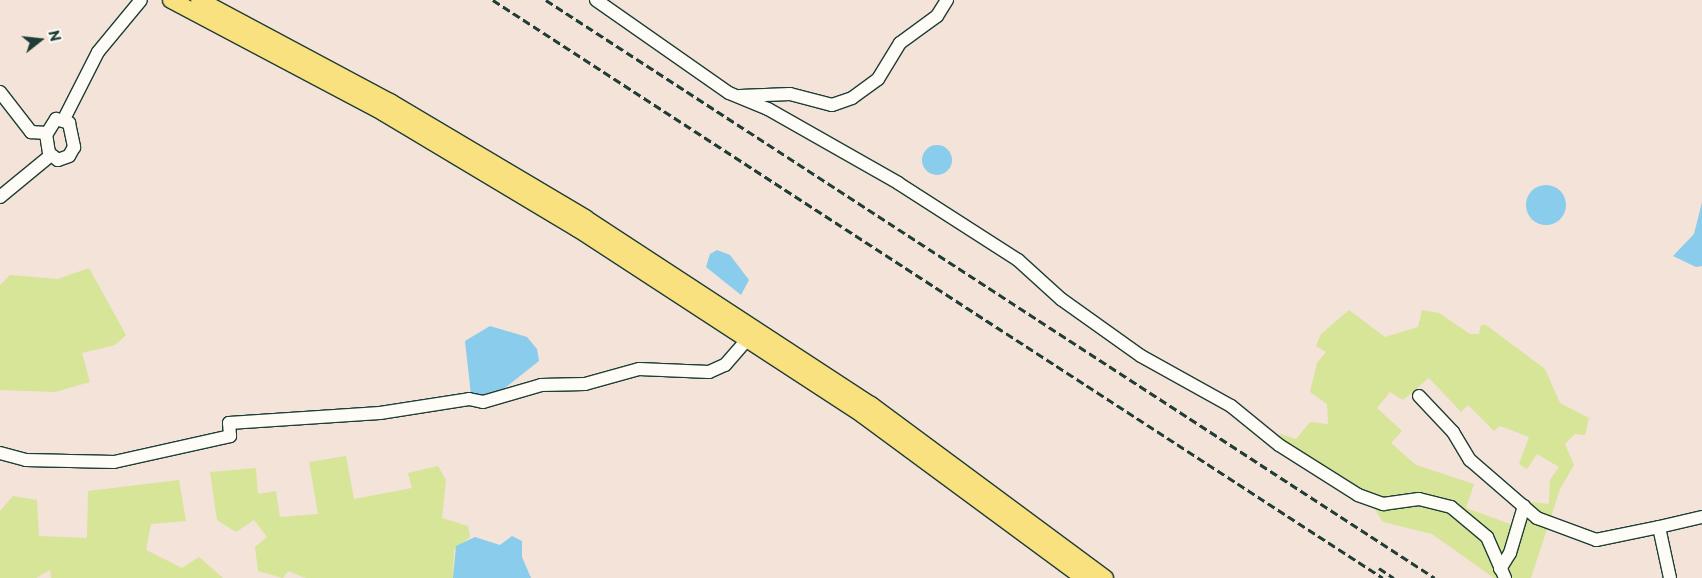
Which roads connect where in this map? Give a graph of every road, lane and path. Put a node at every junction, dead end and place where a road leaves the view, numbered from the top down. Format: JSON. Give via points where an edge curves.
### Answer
{"nodes":[{"id":1,"x":141,"y":0,"type":"edge"},
{"id":2,"x":171,"y":0,"type":"edge"},
{"id":3,"x":199,"y":0,"type":"edge"},
{"id":4,"x":596,"y":0,"type":"edge"},
{"id":5,"x":947,"y":0,"type":"edge"},
{"id":6,"x":0,"y":92,"type":"edge"},
{"id":7,"x":736,"y":97,"type":"junction"},
{"id":8,"x":64,"y":118,"type":"junction"},
{"id":9,"x":46,"y":133,"type":"junction"},
{"id":10,"x":51,"y":155,"type":"junction"},
{"id":11,"x":0,"y":198,"type":"edge"},
{"id":12,"x":748,"y":339,"type":"junction"},
{"id":13,"x":1419,"y":396,"type":"dead end"},
{"id":14,"x":0,"y":453,"type":"edge"},
{"id":15,"x":1524,"y":506,"type":"junction"},
{"id":16,"x":1702,"y":517,"type":"edge"},
{"id":17,"x":1659,"y":528,"type":"junction"},
{"id":18,"x":1502,"y":574,"type":"edge"},
{"id":19,"x":1084,"y":578,"type":"edge"},
{"id":20,"x":1105,"y":578,"type":"edge"},
{"id":21,"x":1670,"y":578,"type":"edge"}],
"edges":[{"from":1,"to":8,"type":"street","via":[[98,52]]},
{"from":2,"to":12,"type":"main road","via":[[467,161]]},
{"from":3,"to":20,"type":"main road","via":[[413,115],[601,228],[871,404]]},
{"from":4,"to":7,"type":"street"},
{"from":5,"to":7,"type":"street","via":[[937,16],[900,44],[878,79],[844,102],[816,103],[790,94]]},
{"from":6,"to":9,"type":"street","via":[[31,132]]},
{"from":7,"to":18,"type":"street","via":[[768,110],[933,205],[1018,260],[1061,299],[1141,356],[1231,406],[1279,445],[1365,499],[1383,504],[1419,499],[1451,507],[1487,537]]},
{"from":8,"to":9,"type":"street","via":[[51,122]]},
{"from":8,"to":10,"type":"street","via":[[74,150],[58,160]]},
{"from":9,"to":10,"type":"street"},
{"from":10,"to":11,"type":"street"},
{"from":12,"to":14,"type":"street","via":[[725,366],[708,372],[639,369],[585,384],[541,385],[484,402],[469,399],[380,414],[229,423],[230,436],[114,462],[26,460]]},
{"from":12,"to":19,"type":"main road","via":[[926,459]]},
{"from":13,"to":15,"type":"street","via":[[1453,432],[1470,460]]},
{"from":15,"to":17,"type":"street","via":[[1537,518],[1596,540]]},
{"from":15,"to":18,"type":"street"},
{"from":16,"to":17,"type":"street"},
{"from":17,"to":21,"type":"street"}]}
